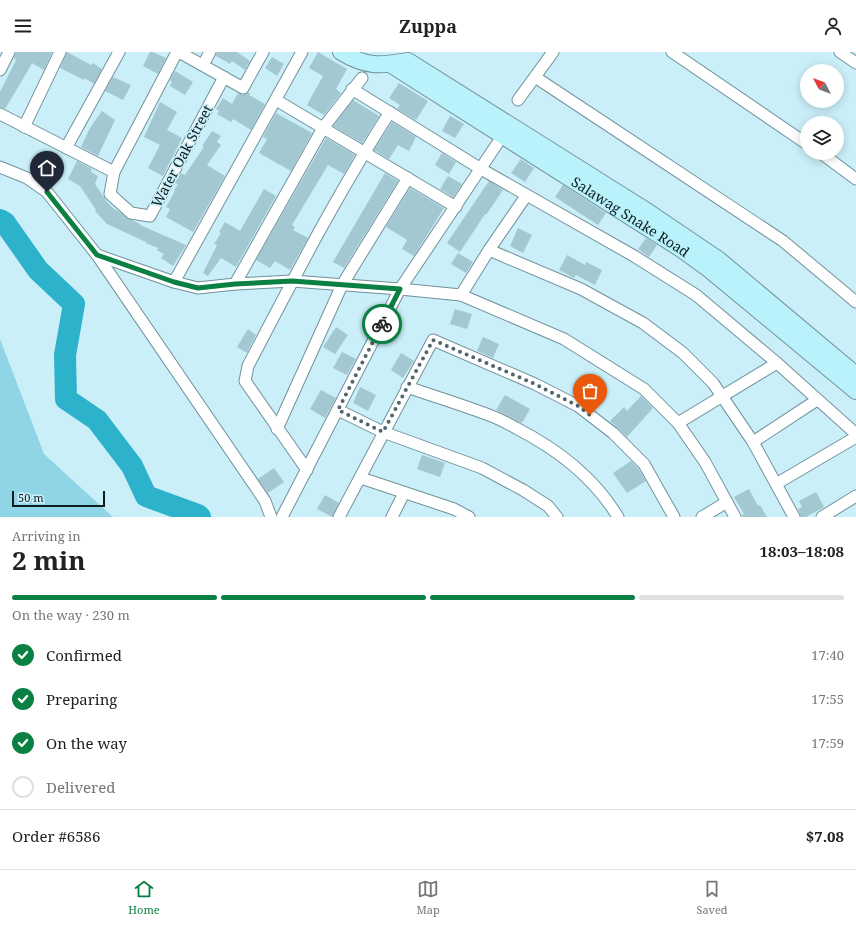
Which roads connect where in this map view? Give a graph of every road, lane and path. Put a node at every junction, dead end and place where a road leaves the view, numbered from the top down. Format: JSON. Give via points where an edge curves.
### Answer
{"nodes":[{"id":1,"x":9,"y":52,"type":"edge"},
{"id":2,"x":60,"y":52,"type":"edge"},
{"id":3,"x":119,"y":52,"type":"edge"},
{"id":4,"x":178,"y":52,"type":"edge"},
{"id":5,"x":210,"y":52,"type":"edge"},
{"id":6,"x":263,"y":52,"type":"edge"},
{"id":7,"x":302,"y":52,"type":"edge"},
{"id":8,"x":341,"y":52,"type":"edge"},
{"id":9,"x":553,"y":52,"type":"edge"},
{"id":10,"x":672,"y":52,"type":"edge"},
{"id":11,"x":840,"y":52,"type":"edge"},
{"id":12,"x":856,"y":63,"type":"edge"},
{"id":13,"x":203,"y":65,"type":"junction"},
{"id":14,"x":0,"y":70,"type":"edge"},
{"id":15,"x":224,"y":77,"type":"junction"},
{"id":16,"x":535,"y":77,"type":"junction"},
{"id":17,"x":362,"y":78,"type":"dead end"},
{"id":18,"x":352,"y":89,"type":"junction"},
{"id":19,"x":276,"y":100,"type":"junction"},
{"id":20,"x":518,"y":100,"type":"dead end"},
{"id":21,"x":390,"y":112,"type":"junction"},
{"id":22,"x":0,"y":114,"type":"edge"},
{"id":23,"x":24,"y":127,"type":"junction"},
{"id":24,"x":323,"y":128,"type":"junction"},
{"id":25,"x":800,"y":139,"type":"edge"},
{"id":26,"x":497,"y":144,"type":"dead end"},
{"id":27,"x":66,"y":148,"type":"junction"},
{"id":28,"x":364,"y":152,"type":"junction"},
{"id":29,"x":830,"y":160,"type":"edge"},
{"id":30,"x":0,"y":167,"type":"edge"},
{"id":31,"x":480,"y":169,"type":"junction"},
{"id":32,"x":114,"y":172,"type":"junction"},
{"id":33,"x":408,"y":178,"type":"junction"},
{"id":34,"x":856,"y":179,"type":"edge"},
{"id":35,"x":526,"y":196,"type":"junction"},
{"id":36,"x":456,"y":207,"type":"junction"},
{"id":37,"x":489,"y":250,"type":"junction"},
{"id":38,"x":97,"y":255,"type":"junction"},
{"id":39,"x":292,"y":281,"type":"junction"},
{"id":40,"x":174,"y":282,"type":"junction"},
{"id":41,"x":235,"y":284,"type":"junction"},
{"id":42,"x":342,"y":285,"type":"junction"},
{"id":43,"x":400,"y":289,"type":"junction"},
{"id":44,"x":461,"y":295,"type":"junction"},
{"id":45,"x":856,"y":302,"type":"edge"},
{"id":46,"x":805,"y":341,"type":"junction"},
{"id":47,"x":777,"y":364,"type":"junction"},
{"id":48,"x":856,"y":375,"type":"edge"},
{"id":49,"x":407,"y":387,"type":"junction"},
{"id":50,"x":856,"y":391,"type":"edge"},
{"id":51,"x":722,"y":397,"type":"junction"},
{"id":52,"x":817,"y":400,"type":"junction"},
{"id":53,"x":338,"y":410,"type":"junction"},
{"id":54,"x":678,"y":423,"type":"junction"},
{"id":55,"x":277,"y":429,"type":"junction"},
{"id":56,"x":383,"y":432,"type":"junction"},
{"id":57,"x":856,"y":436,"type":"edge"},
{"id":58,"x":753,"y":442,"type":"junction"},
{"id":59,"x":307,"y":470,"type":"junction"},
{"id":60,"x":360,"y":478,"type":"junction"},
{"id":61,"x":776,"y":484,"type":"junction"},
{"id":62,"x":404,"y":493,"type":"junction"},
{"id":63,"x":856,"y":496,"type":"edge"},
{"id":64,"x":727,"y":502,"type":"junction"},
{"id":65,"x":452,"y":513,"type":"edge"},
{"id":66,"x":271,"y":517,"type":"edge"},
{"id":67,"x":282,"y":517,"type":"edge"},
{"id":68,"x":339,"y":517,"type":"edge"},
{"id":69,"x":392,"y":517,"type":"edge"},
{"id":70,"x":469,"y":517,"type":"edge"},
{"id":71,"x":557,"y":517,"type":"edge"},
{"id":72,"x":618,"y":517,"type":"edge"},
{"id":73,"x":674,"y":517,"type":"edge"},
{"id":74,"x":702,"y":517,"type":"edge"},
{"id":75,"x":735,"y":517,"type":"edge"},
{"id":76,"x":794,"y":517,"type":"edge"},
{"id":77,"x":822,"y":517,"type":"edge"}],
"edges":[{"from":1,"to":14,"type":"street"},
{"from":2,"to":23,"type":"street"},
{"from":3,"to":27,"type":"street"},
{"from":4,"to":13,"type":"street"},
{"from":4,"to":32,"type":"street"},
{"from":5,"to":13,"type":"street"},
{"from":6,"to":15,"type":"street","via":[[243,88]]},
{"from":7,"to":19,"type":"street"},
{"from":8,"to":46,"type":"main road","name":"Salawag Snake Road","via":[[365,64],[390,64],[681,249]]},
{"from":9,"to":16,"type":"street"},
{"from":10,"to":25,"type":"street"},
{"from":11,"to":12,"type":"street"},
{"from":13,"to":15,"type":"street"},
{"from":15,"to":32,"type":"street","name":"Water Oak Street","via":[[150,216],[131,212],[110,194]]},
{"from":16,"to":20,"type":"street"},
{"from":16,"to":45,"type":"street","via":[[782,241]]},
{"from":17,"to":18,"type":"street"},
{"from":18,"to":21,"type":"street"},
{"from":18,"to":24,"type":"street"},
{"from":19,"to":24,"type":"street"},
{"from":19,"to":40,"type":"street"},
{"from":21,"to":28,"type":"street"},
{"from":21,"to":31,"type":"street"},
{"from":22,"to":23,"type":"street"},
{"from":23,"to":27,"type":"street"},
{"from":24,"to":28,"type":"street"},
{"from":24,"to":41,"type":"street"},
{"from":26,"to":31,"type":"street"},
{"from":27,"to":32,"type":"street"},
{"from":28,"to":33,"type":"street"},
{"from":28,"to":39,"type":"street"},
{"from":29,"to":34,"type":"street"},
{"from":30,"to":38,"type":"street","via":[[27,178],[47,192]]},
{"from":31,"to":35,"type":"street"},
{"from":31,"to":36,"type":"street"},
{"from":33,"to":36,"type":"street"},
{"from":33,"to":42,"type":"street"},
{"from":35,"to":37,"type":"street"},
{"from":35,"to":47,"type":"street","via":[[634,256],[696,295]]},
{"from":36,"to":43,"type":"street"},
{"from":37,"to":44,"type":"street"},
{"from":37,"to":51,"type":"street","via":[[581,288],[643,323],[684,353],[713,383]]},
{"from":38,"to":40,"type":"street"},
{"from":38,"to":66,"type":"street","via":[[265,501]]},
{"from":39,"to":41,"type":"street"},
{"from":39,"to":42,"type":"street"},
{"from":39,"to":55,"type":"street","via":[[248,366],[245,381]]},
{"from":40,"to":41,"type":"street","via":[[198,288]]},
{"from":42,"to":43,"type":"street"},
{"from":42,"to":55,"type":"street"},
{"from":43,"to":44,"type":"street"},
{"from":43,"to":53,"type":"street"},
{"from":44,"to":54,"type":"street","via":[[564,339],[644,389]]},
{"from":46,"to":48,"type":"main road","name":"Salawag Snake Road"},
{"from":46,"to":50,"type":"main road","name":"Salawag Snake Road"},
{"from":47,"to":51,"type":"street"},
{"from":47,"to":52,"type":"street"},
{"from":49,"to":56,"type":"street"},
{"from":49,"to":72,"type":"street","via":[[495,417],[536,438],[588,478],[610,503]]},
{"from":49,"to":73,"type":"street","via":[[433,340],[535,384],[578,406],[613,433],[644,464]]},
{"from":51,"to":54,"type":"street"},
{"from":51,"to":58,"type":"street"},
{"from":52,"to":57,"type":"street"},
{"from":52,"to":58,"type":"street"},
{"from":53,"to":56,"type":"street"},
{"from":53,"to":59,"type":"street"},
{"from":54,"to":64,"type":"street","via":[[705,462]]},
{"from":55,"to":59,"type":"street"},
{"from":56,"to":60,"type":"street"},
{"from":56,"to":71,"type":"street","via":[[482,468],[548,506]]},
{"from":57,"to":61,"type":"street"},
{"from":58,"to":61,"type":"street"},
{"from":59,"to":67,"type":"street"},
{"from":60,"to":62,"type":"street"},
{"from":60,"to":68,"type":"street"},
{"from":61,"to":76,"type":"street"},
{"from":62,"to":65,"type":"street"},
{"from":62,"to":69,"type":"street"},
{"from":63,"to":77,"type":"street"},
{"from":64,"to":74,"type":"street"},
{"from":64,"to":75,"type":"street"},
{"from":65,"to":70,"type":"street"}]}
